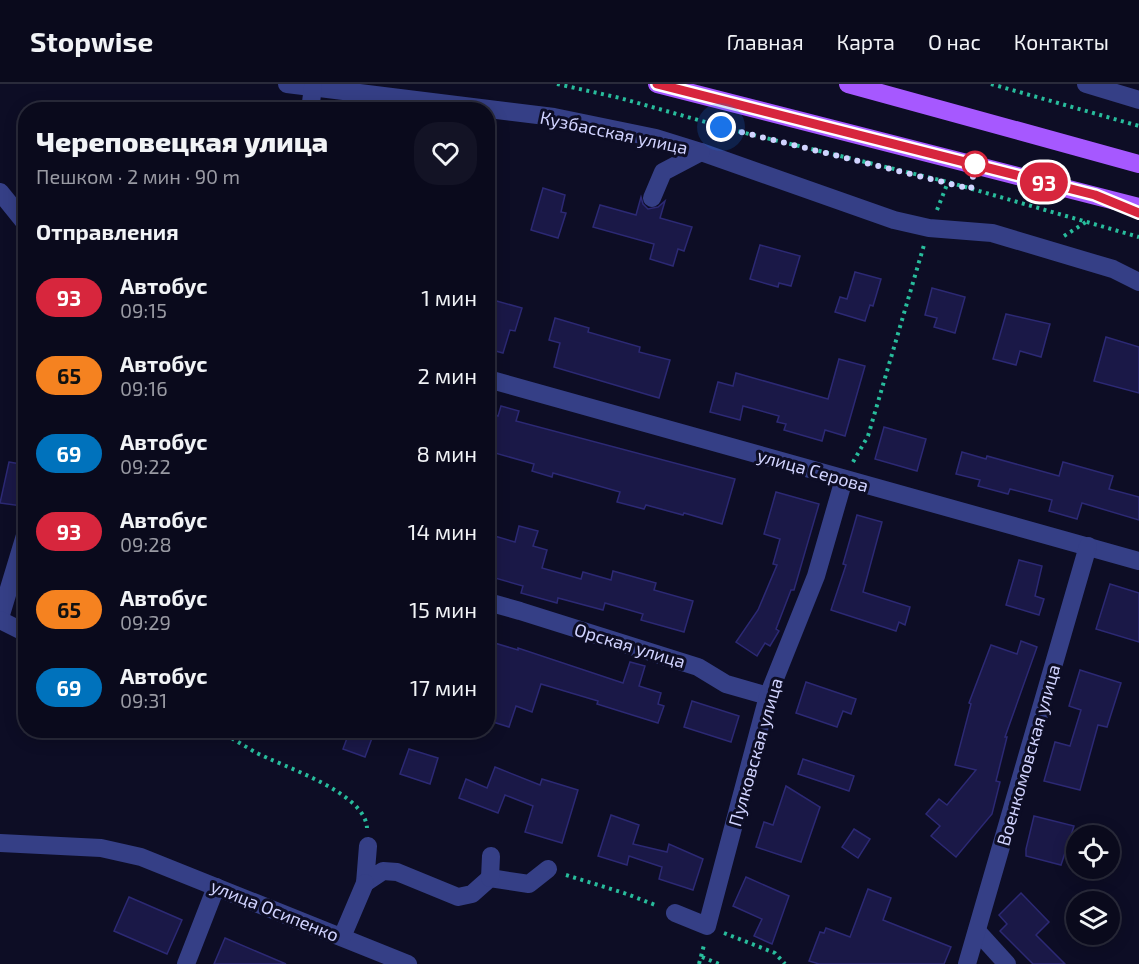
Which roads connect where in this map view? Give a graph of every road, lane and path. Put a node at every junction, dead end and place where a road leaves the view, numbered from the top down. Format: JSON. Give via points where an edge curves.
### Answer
{"nodes":[{"id":1,"x":287,"y":84,"type":"edge"},
{"id":2,"x":557,"y":84,"type":"edge"},
{"id":3,"x":657,"y":84,"type":"edge"},
{"id":4,"x":848,"y":84,"type":"edge"},
{"id":5,"x":991,"y":84,"type":"edge"},
{"id":6,"x":1086,"y":84,"type":"edge"},
{"id":7,"x":313,"y":87,"type":"junction"},
{"id":8,"x":1139,"y":100,"type":"edge"},
{"id":9,"x":311,"y":102,"type":"edge"},
{"id":10,"x":434,"y":102,"type":"edge"},
{"id":11,"x":495,"y":110,"type":"edge"},
{"id":12,"x":1139,"y":126,"type":"edge"},
{"id":13,"x":701,"y":152,"type":"junction"},
{"id":14,"x":1110,"y":156,"type":"junction"},
{"id":15,"x":1139,"y":157,"type":"edge"},
{"id":16,"x":1139,"y":164,"type":"edge"},
{"id":17,"x":948,"y":182,"type":"junction"},
{"id":18,"x":0,"y":192,"type":"edge"},
{"id":19,"x":1095,"y":195,"type":"junction"},
{"id":20,"x":652,"y":198,"type":"dead end"},
{"id":21,"x":1139,"y":207,"type":"edge"},
{"id":22,"x":1139,"y":213,"type":"edge"},
{"id":23,"x":18,"y":214,"type":"edge"},
{"id":24,"x":929,"y":228,"type":"junction"},
{"id":25,"x":1139,"y":237,"type":"edge"},
{"id":26,"x":1139,"y":282,"type":"edge"},
{"id":27,"x":495,"y":381,"type":"edge"},
{"id":28,"x":844,"y":479,"type":"junction"},
{"id":29,"x":1089,"y":546,"type":"junction"},
{"id":30,"x":18,"y":559,"type":"edge"},
{"id":31,"x":1139,"y":561,"type":"edge"},
{"id":32,"x":495,"y":604,"type":"edge"},
{"id":33,"x":0,"y":619,"type":"edge"},
{"id":34,"x":18,"y":629,"type":"edge"},
{"id":35,"x":768,"y":696,"type":"junction"},
{"id":36,"x":232,"y":738,"type":"edge"},
{"id":37,"x":0,"y":843,"type":"edge"},
{"id":38,"x":368,"y":846,"type":"joint"},
{"id":39,"x":491,"y":856,"type":"dead end"},
{"id":40,"x":548,"y":869,"type":"joint"},
{"id":41,"x":490,"y":878,"type":"junction"},
{"id":42,"x":365,"y":883,"type":"junction"},
{"id":43,"x":216,"y":887,"type":"junction"},
{"id":44,"x":675,"y":913,"type":"joint"},
{"id":45,"x":706,"y":926,"type":"junction"},
{"id":46,"x":977,"y":931,"type":"junction"},
{"id":47,"x":342,"y":937,"type":"junction"},
{"id":48,"x":702,"y":957,"type":"dead end"},
{"id":49,"x":186,"y":964,"type":"edge"},
{"id":50,"x":408,"y":964,"type":"edge"},
{"id":51,"x":719,"y":964,"type":"edge"},
{"id":52,"x":785,"y":964,"type":"edge"},
{"id":53,"x":967,"y":964,"type":"edge"},
{"id":54,"x":1007,"y":964,"type":"edge"}],
"edges":[{"from":1,"to":7,"type":"street","name":"Кузбасская улица"},
{"from":2,"to":17,"type":"path"},
{"from":3,"to":19,"type":"main road"},
{"from":4,"to":14,"type":"main road"},
{"from":5,"to":12,"type":"path"},
{"from":6,"to":8,"type":"street"},
{"from":7,"to":9,"type":"street"},
{"from":7,"to":10,"type":"street","name":"Кузбасская улица"},
{"from":11,"to":13,"type":"street","name":"Кузбасская улица","via":[[554,117],[656,138]]},
{"from":13,"to":20,"type":"street","via":[[663,172]]},
{"from":13,"to":24,"type":"street","name":"Кузбасская улица","via":[[894,220]]},
{"from":14,"to":15,"type":"street"},
{"from":14,"to":16,"type":"main road"},
{"from":17,"to":24,"type":"path"},
{"from":17,"to":25,"type":"path"},
{"from":18,"to":23,"type":"street"},
{"from":19,"to":21,"type":"main road"},
{"from":19,"to":22,"type":"street"},
{"from":24,"to":26,"type":"street","name":"Кузбасская улица","via":[[992,233],[1113,269]]},
{"from":24,"to":28,"type":"path","via":[[868,436]]},
{"from":27,"to":28,"type":"street","name":"улица Серова"},
{"from":28,"to":29,"type":"street","name":"улица Серова"},
{"from":28,"to":35,"type":"street","name":"Пулковская улица","via":[[816,576]]},
{"from":29,"to":31,"type":"street","name":"улица Серова"},
{"from":29,"to":46,"type":"street","name":"Военкомовская улица"},
{"from":30,"to":33,"type":"street"},
{"from":32,"to":35,"type":"street","name":"Орская улица","via":[[698,667],[726,684]]},
{"from":33,"to":34,"type":"street"},
{"from":35,"to":45,"type":"street","name":"Пулковская улица"},
{"from":36,"to":38,"type":"path","via":[[350,801],[367,821]]},
{"from":37,"to":43,"type":"street","name":"улица Осипенко","via":[[101,848],[141,856]]},
{"from":38,"to":42,"type":"street"},
{"from":39,"to":41,"type":"street"},
{"from":40,"to":41,"type":"street","via":[[529,884]]},
{"from":40,"to":44,"type":"path"},
{"from":41,"to":42,"type":"street","via":[[472,894],[458,897],[397,872],[383,871]]},
{"from":42,"to":47,"type":"street"},
{"from":43,"to":47,"type":"street","name":"улица Осипенко"},
{"from":43,"to":49,"type":"street"},
{"from":44,"to":45,"type":"street"},
{"from":45,"to":52,"type":"path","via":[[775,953]]},
{"from":46,"to":53,"type":"street","name":"Военкомовская улица"},
{"from":46,"to":54,"type":"street"},
{"from":47,"to":50,"type":"street","name":"улица Осипенко"},
{"from":48,"to":51,"type":"path"}]}
